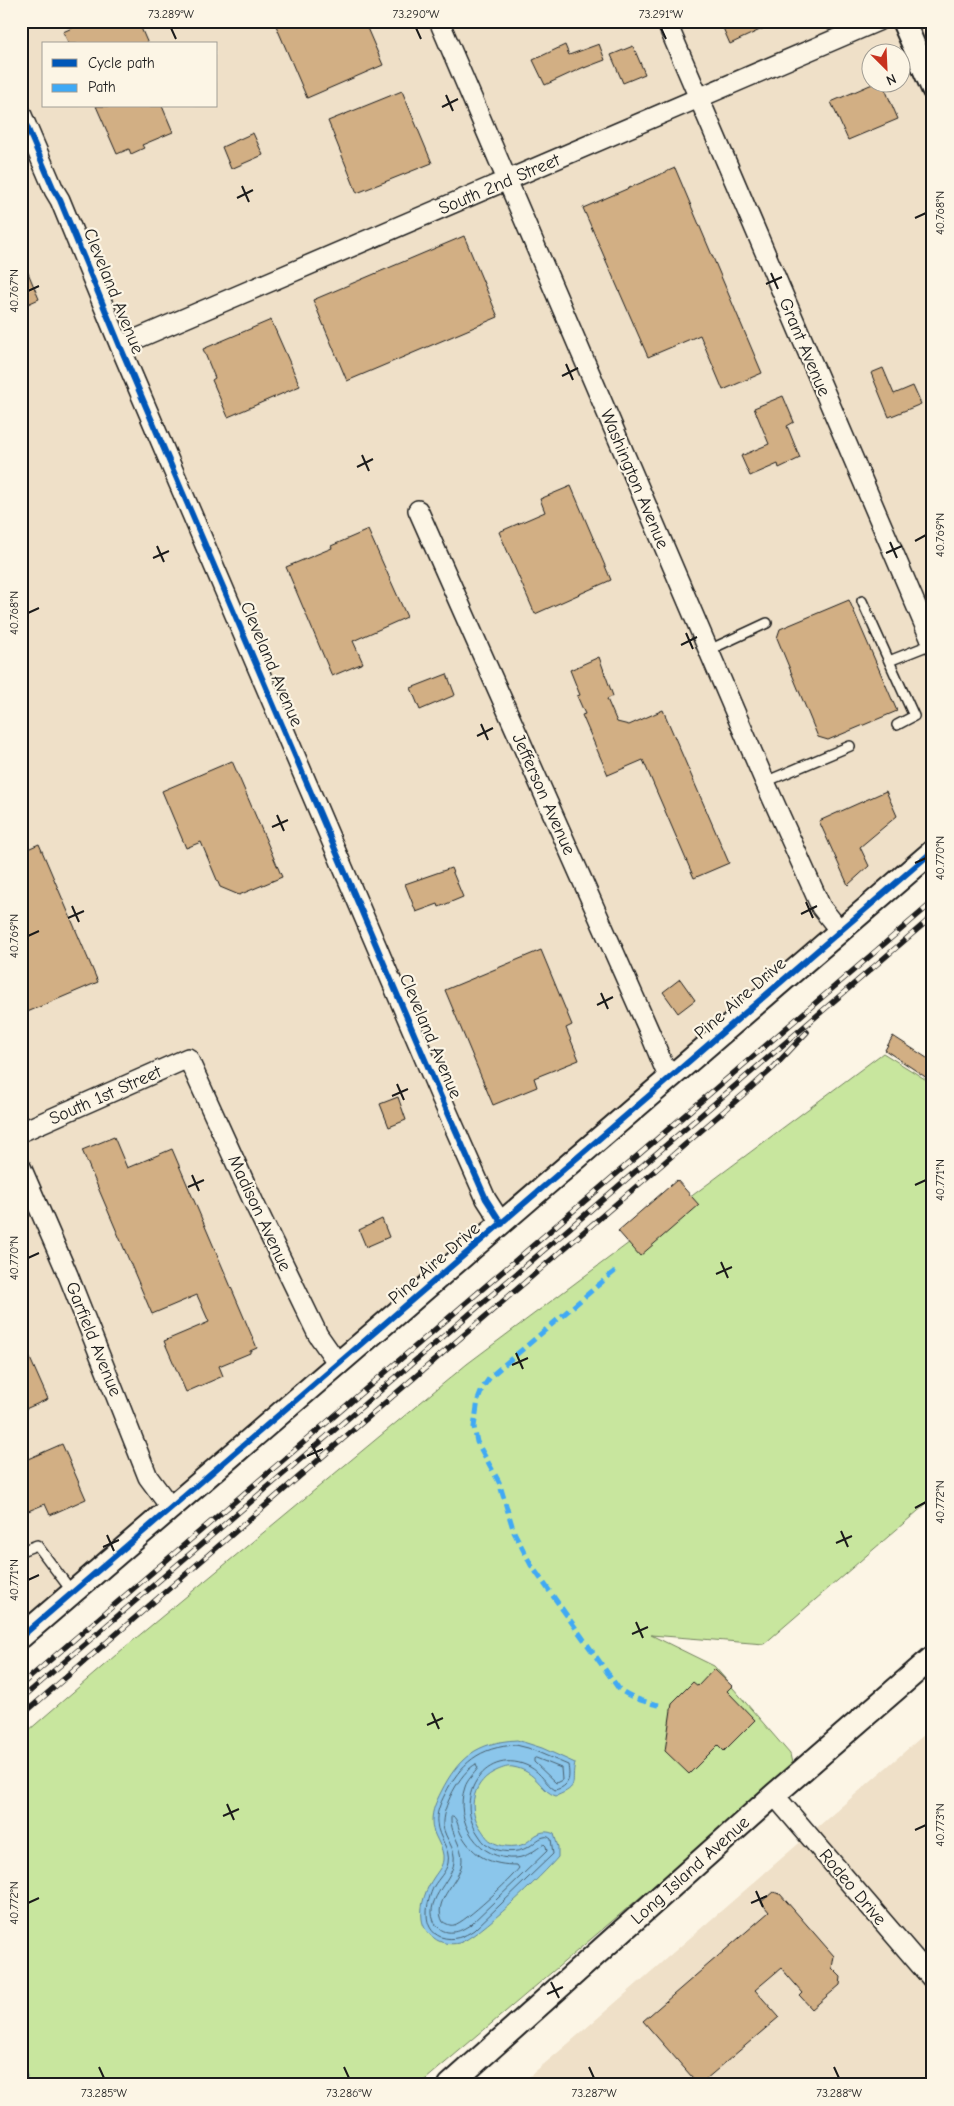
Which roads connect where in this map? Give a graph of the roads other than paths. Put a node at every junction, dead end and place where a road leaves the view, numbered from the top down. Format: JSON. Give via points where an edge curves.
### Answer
{"nodes":[{"id":1,"x":439,"y":21,"type":"edge"},
{"id":2,"x":666,"y":21,"type":"edge"},
{"id":3,"x":878,"y":21,"type":"edge"},
{"id":4,"x":903,"y":21,"type":"edge"},
{"id":5,"x":933,"y":89,"type":"edge"},
{"id":6,"x":699,"y":98,"type":"junction"},
{"id":7,"x":21,"y":113,"type":"edge"},
{"id":8,"x":506,"y":181,"type":"junction"},
{"id":9,"x":120,"y":346,"type":"junction"},
{"id":10,"x":418,"y":510,"type":"dead end"},
{"id":11,"x":862,"y":601,"type":"dead end"},
{"id":12,"x":767,"y":623,"type":"dead end"},
{"id":13,"x":933,"y":644,"type":"edge"},
{"id":14,"x":709,"y":650,"type":"junction"},
{"id":15,"x":889,"y":661,"type":"junction"},
{"id":16,"x":897,"y":725,"type":"dead end"},
{"id":17,"x":850,"y":746,"type":"dead end"},
{"id":18,"x":765,"y":782,"type":"junction"},
{"id":19,"x":933,"y":851,"type":"edge"},
{"id":20,"x":840,"y":931,"type":"junction"},
{"id":21,"x":188,"y":1058,"type":"joint"},
{"id":22,"x":668,"y":1079,"type":"junction"},
{"id":23,"x":21,"y":1132,"type":"edge"},
{"id":24,"x":21,"y":1167,"type":"edge"},
{"id":25,"x":502,"y":1224,"type":"junction"},
{"id":26,"x":338,"y":1365,"type":"junction"},
{"id":27,"x":171,"y":1508,"type":"junction"},
{"id":28,"x":21,"y":1551,"type":"edge"},
{"id":29,"x":73,"y":1593,"type":"junction"},
{"id":30,"x":21,"y":1637,"type":"edge"},
{"id":31,"x":933,"y":1657,"type":"edge"},
{"id":32,"x":774,"y":1795,"type":"junction"},
{"id":33,"x":933,"y":1980,"type":"edge"},
{"id":34,"x":450,"y":2085,"type":"edge"}],
"edges":[{"from":1,"to":8,"type":"street","name":"Washington Avenue"},
{"from":2,"to":6,"type":"street","name":"Grant Avenue"},
{"from":3,"to":6,"type":"street","name":"South 2nd Street"},
{"from":4,"to":5,"type":"street"},
{"from":6,"to":8,"type":"street","name":"South 2nd Street"},
{"from":6,"to":13,"type":"street","name":"Grant Avenue"},
{"from":7,"to":9,"type":"street","name":"Cleveland Avenue"},
{"from":8,"to":9,"type":"street","name":"South 2nd Street"},
{"from":8,"to":14,"type":"street","name":"Washington Avenue"},
{"from":9,"to":25,"type":"street","name":"Cleveland Avenue","via":[[441,1097],[486,1199]]},
{"from":10,"to":22,"type":"street","name":"Jefferson Avenue"},
{"from":11,"to":15,"type":"lane"},
{"from":12,"to":14,"type":"lane"},
{"from":13,"to":15,"type":"lane"},
{"from":14,"to":18,"type":"street","name":"Washington Avenue"},
{"from":15,"to":16,"type":"lane","via":[[914,716]]},
{"from":17,"to":18,"type":"lane"},
{"from":18,"to":20,"type":"street","name":"Washington Avenue","via":[[821,907]]},
{"from":19,"to":20,"type":"street","name":"Pine Aire Drive"},
{"from":20,"to":22,"type":"street","name":"Pine Aire Drive"},
{"from":21,"to":23,"type":"street","name":"South 1st Street"},
{"from":21,"to":26,"type":"street","name":"Madison Avenue","via":[[314,1327]]},
{"from":22,"to":25,"type":"street","name":"Pine Aire Drive"},
{"from":24,"to":27,"type":"street","name":"Garfield Avenue","via":[[68,1275],[148,1477]]},
{"from":25,"to":26,"type":"street","name":"Pine Aire Drive"},
{"from":26,"to":27,"type":"street","name":"Pine Aire Drive"},
{"from":27,"to":29,"type":"street","name":"Pine Aire Drive"},
{"from":28,"to":29,"type":"lane","via":[[37,1545]]},
{"from":29,"to":30,"type":"street","name":"Pine Aire Drive"},
{"from":31,"to":32,"type":"street","name":"Long Island Avenue"},
{"from":32,"to":33,"type":"street","name":"Rodeo Drive"},
{"from":32,"to":34,"type":"street","name":"Long Island Avenue"}]}
